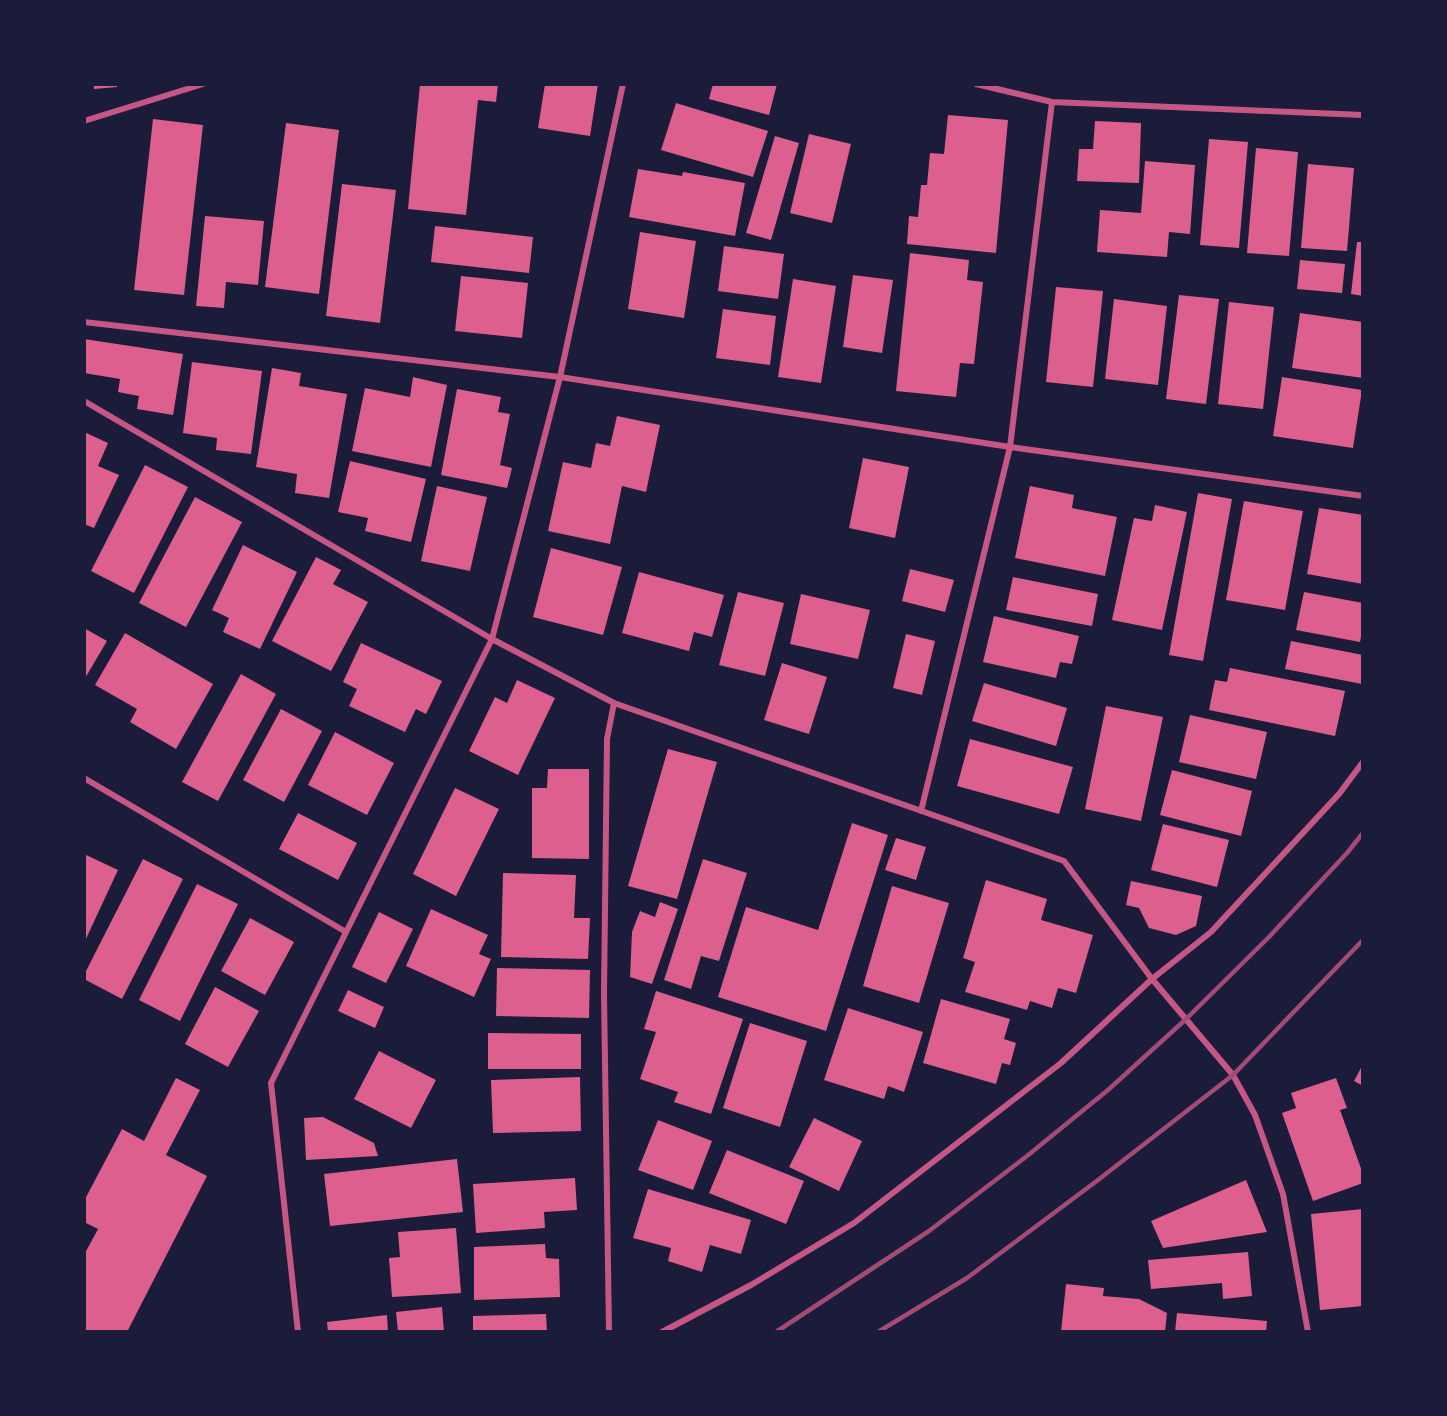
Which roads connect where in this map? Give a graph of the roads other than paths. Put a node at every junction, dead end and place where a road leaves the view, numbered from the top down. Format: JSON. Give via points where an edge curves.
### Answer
{"nodes":[{"id":1,"x":203,"y":84,"type":"edge"},
{"id":2,"x":623,"y":84,"type":"edge"},
{"id":3,"x":976,"y":84,"type":"edge"},
{"id":4,"x":1052,"y":102,"type":"junction"},
{"id":5,"x":1363,"y":115,"type":"edge"},
{"id":6,"x":84,"y":121,"type":"edge"},
{"id":7,"x":84,"y":322,"type":"edge"},
{"id":8,"x":560,"y":377,"type":"junction"},
{"id":9,"x":84,"y":401,"type":"edge"},
{"id":10,"x":1010,"y":447,"type":"junction"},
{"id":11,"x":1363,"y":496,"type":"edge"},
{"id":12,"x":492,"y":639,"type":"junction"},
{"id":13,"x":614,"y":703,"type":"junction"},
{"id":14,"x":1363,"y":762,"type":"edge"},
{"id":15,"x":84,"y":778,"type":"edge"},
{"id":16,"x":921,"y":811,"type":"junction"},
{"id":17,"x":346,"y":933,"type":"junction"},
{"id":18,"x":1152,"y":979,"type":"junction"},
{"id":19,"x":298,"y":1332,"type":"edge"},
{"id":20,"x":609,"y":1332,"type":"edge"},
{"id":21,"x":662,"y":1332,"type":"edge"},
{"id":22,"x":1308,"y":1332,"type":"edge"}],
"edges":[{"from":1,"to":6,"type":"street"},
{"from":2,"to":8,"type":"street"},
{"from":3,"to":4,"type":"street"},
{"from":4,"to":5,"type":"street"},
{"from":4,"to":10,"type":"street"},
{"from":7,"to":8,"type":"street"},
{"from":8,"to":10,"type":"street"},
{"from":8,"to":12,"type":"street"},
{"from":9,"to":12,"type":"street"},
{"from":10,"to":11,"type":"street"},
{"from":10,"to":16,"type":"street"},
{"from":12,"to":13,"type":"street"},
{"from":12,"to":17,"type":"street"},
{"from":13,"to":16,"type":"street"},
{"from":13,"to":20,"type":"street","via":[[607,739],[604,994]]},
{"from":14,"to":18,"type":"street","via":[[1339,794],[1211,932]]},
{"from":15,"to":17,"type":"street"},
{"from":16,"to":18,"type":"street","via":[[1064,861]]},
{"from":17,"to":19,"type":"street","via":[[271,1083]]},
{"from":18,"to":21,"type":"street","via":[[1061,1063],[854,1222],[751,1285]]},
{"from":18,"to":22,"type":"street","via":[[1233,1076],[1255,1115],[1283,1194]]}]}
